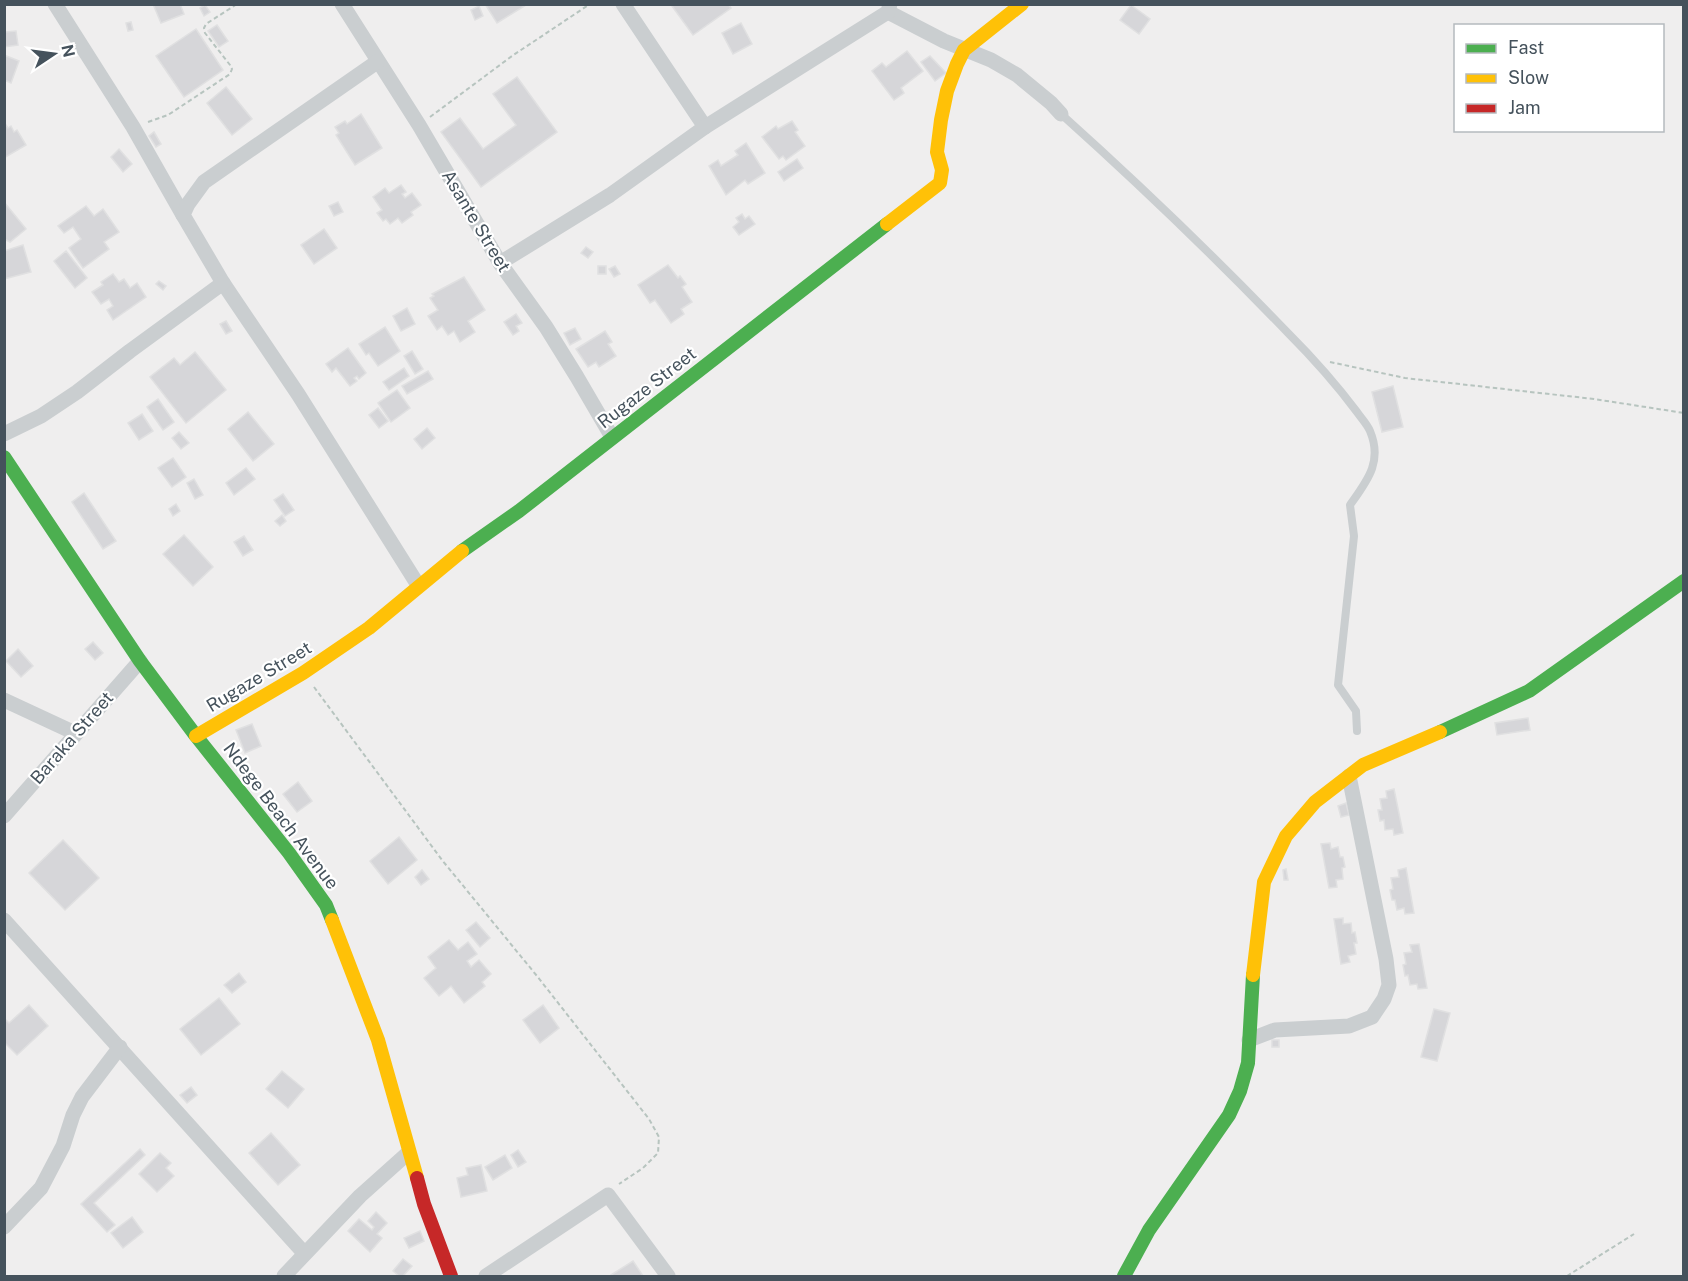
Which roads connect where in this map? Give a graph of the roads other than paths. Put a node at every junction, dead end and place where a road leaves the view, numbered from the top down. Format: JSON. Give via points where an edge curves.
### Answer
{"nodes":[{"id":1,"x":55,"y":4,"type":"edge"},
{"id":2,"x":342,"y":4,"type":"edge"},
{"id":3,"x":623,"y":4,"type":"edge"},
{"id":4,"x":1022,"y":4,"type":"edge"},
{"id":5,"x":889,"y":8,"type":"edge"},
{"id":6,"x":964,"y":50,"type":"junction"},
{"id":7,"x":377,"y":62,"type":"junction"},
{"id":8,"x":1061,"y":114,"type":"joint"},
{"id":9,"x":705,"y":127,"type":"junction"},
{"id":10,"x":183,"y":215,"type":"junction"},
{"id":11,"x":500,"y":263,"type":"junction"},
{"id":12,"x":223,"y":282,"type":"junction"},
{"id":13,"x":4,"y":434,"type":"edge"},
{"id":14,"x":612,"y":437,"type":"junction"},
{"id":15,"x":4,"y":457,"type":"edge"},
{"id":16,"x":1683,"y":581,"type":"edge"},
{"id":17,"x":418,"y":585,"type":"junction"},
{"id":18,"x":140,"y":661,"type":"junction"},
{"id":19,"x":4,"y":700,"type":"edge"},
{"id":20,"x":1357,"y":731,"type":"dead end"},
{"id":21,"x":75,"y":733,"type":"junction"},
{"id":22,"x":196,"y":736,"type":"junction"},
{"id":23,"x":1348,"y":776,"type":"junction"},
{"id":24,"x":4,"y":816,"type":"edge"},
{"id":25,"x":4,"y":920,"type":"edge"},
{"id":26,"x":1249,"y":1040,"type":"junction"},
{"id":27,"x":120,"y":1047,"type":"junction"},
{"id":28,"x":408,"y":1154,"type":"junction"},
{"id":29,"x":4,"y":1227,"type":"edge"},
{"id":30,"x":304,"y":1253,"type":"junction"},
{"id":31,"x":284,"y":1276,"type":"edge"},
{"id":32,"x":452,"y":1276,"type":"edge"},
{"id":33,"x":486,"y":1276,"type":"edge"},
{"id":34,"x":668,"y":1276,"type":"edge"},
{"id":35,"x":1124,"y":1276,"type":"edge"}],
"edges":[{"from":1,"to":10,"type":"street"},
{"from":2,"to":7,"type":"street","name":"Asante Street"},
{"from":3,"to":9,"type":"street"},
{"from":4,"to":6,"type":"street","name":"Rugaze Street"},
{"from":5,"to":6,"type":"street"},
{"from":5,"to":9,"type":"street"},
{"from":6,"to":8,"type":"street","via":[[1017,75]]},
{"from":6,"to":14,"type":"street","name":"Rugaze Street","via":[[947,91],[941,120],[937,152],[942,170],[940,183]]},
{"from":7,"to":10,"type":"street","via":[[204,182]]},
{"from":7,"to":11,"type":"street","name":"Asante Street"},
{"from":8,"to":20,"type":"lane","via":[[1223,266],[1313,358],[1370,430],[1376,459],[1350,506],[1354,536],[1338,685],[1356,711]]},
{"from":9,"to":11,"type":"street","via":[[610,195]]},
{"from":10,"to":12,"type":"street"},
{"from":11,"to":14,"type":"street","name":"Asante Street","via":[[546,327]]},
{"from":12,"to":13,"type":"street","via":[[77,392]]},
{"from":12,"to":17,"type":"street"},
{"from":14,"to":17,"type":"street","name":"Rugaze Street"},
{"from":15,"to":18,"type":"street","name":"Ndege Beach Avenue"},
{"from":16,"to":23,"type":"street","via":[[1529,691],[1363,765]]},
{"from":17,"to":22,"type":"street","name":"Rugaze Street","via":[[369,628],[303,673]]},
{"from":18,"to":21,"type":"street","name":"Baraka Street"},
{"from":18,"to":22,"type":"street","name":"Ndege Beach Avenue"},
{"from":19,"to":21,"type":"street"},
{"from":21,"to":24,"type":"street","name":"Baraka Street"},
{"from":22,"to":28,"type":"street","name":"Ndege Beach Avenue","via":[[326,905],[378,1040]]},
{"from":23,"to":26,"type":"street","via":[[1315,802],[1286,836],[1264,882]]},
{"from":23,"to":26,"type":"street","via":[[1386,959],[1389,985],[1384,999],[1372,1017],[1348,1026],[1275,1030]]},
{"from":25,"to":27,"type":"street"},
{"from":26,"to":35,"type":"street","via":[[1248,1063],[1229,1115],[1149,1230]]},
{"from":27,"to":29,"type":"street","via":[[82,1097],[41,1188]]},
{"from":27,"to":30,"type":"street"},
{"from":28,"to":30,"type":"street"},
{"from":28,"to":32,"type":"street","name":"Ndege Beach Avenue"},
{"from":30,"to":31,"type":"street"},
{"from":33,"to":34,"type":"street","via":[[609,1195]]}]}
